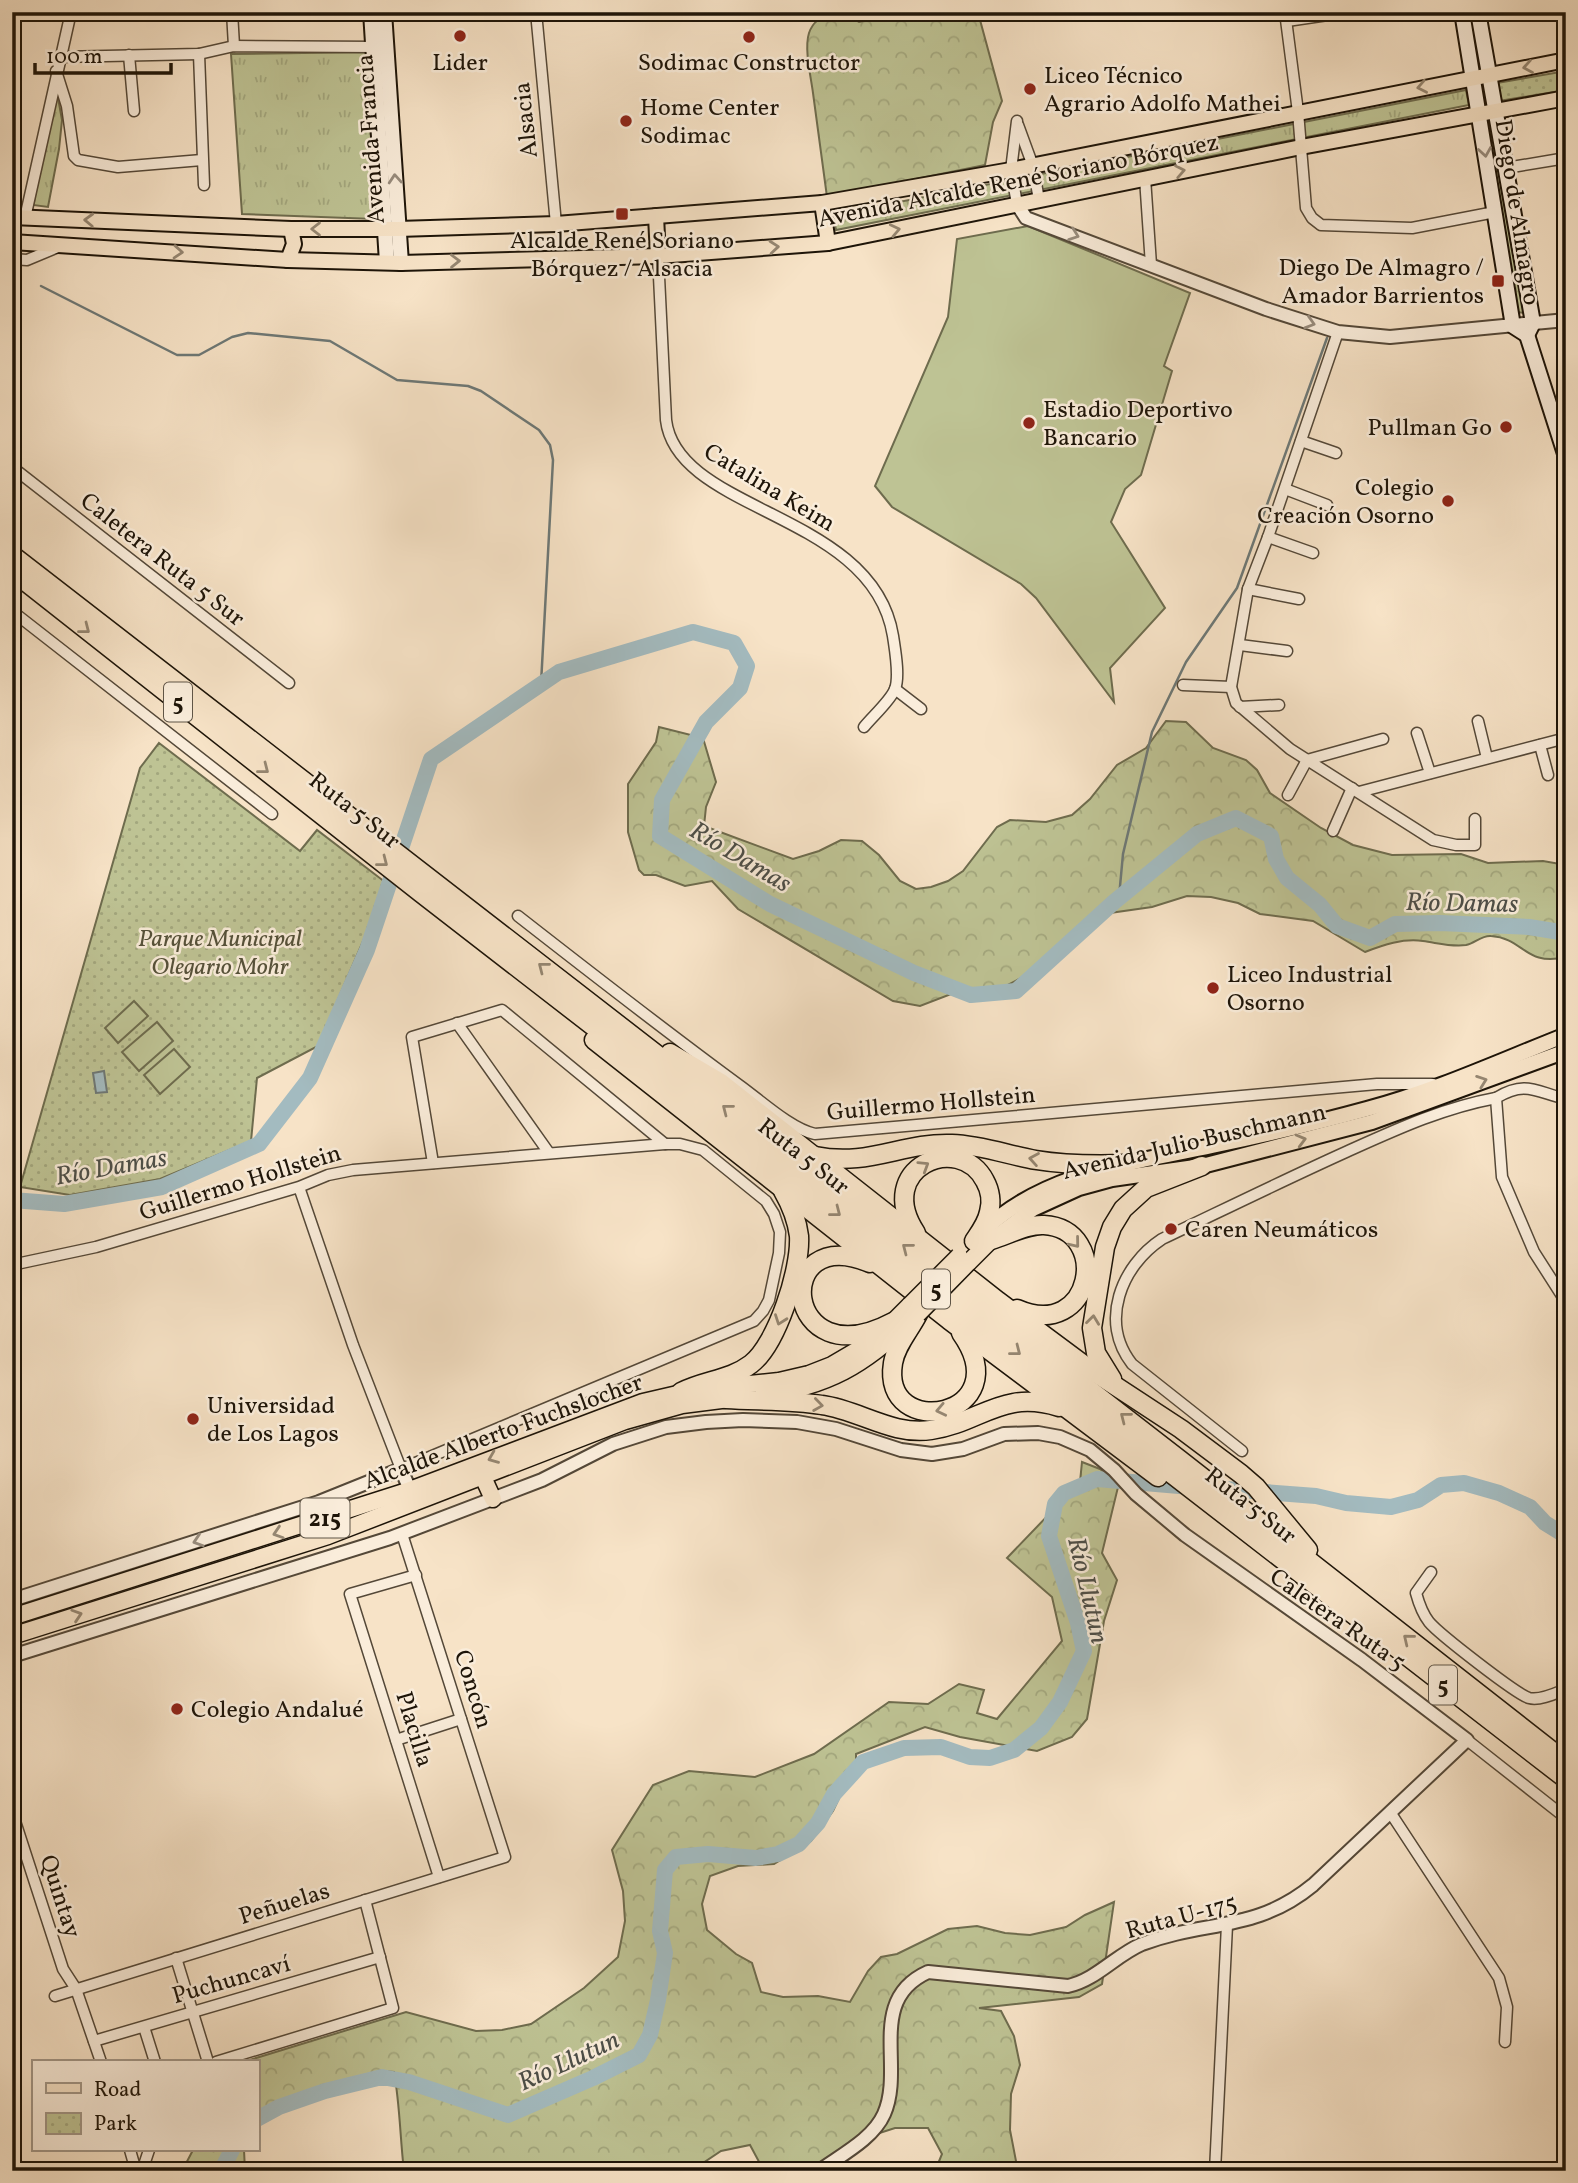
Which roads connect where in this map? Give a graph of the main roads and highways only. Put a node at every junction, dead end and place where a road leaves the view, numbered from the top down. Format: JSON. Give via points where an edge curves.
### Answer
{"nodes":[{"id":1,"x":371,"y":12,"type":"edge"},
{"id":2,"x":384,"y":12,"type":"edge"},
{"id":3,"x":1462,"y":12,"type":"edge"},
{"id":4,"x":1478,"y":12,"type":"edge"},
{"id":5,"x":380,"y":47,"type":"junction"},
{"id":6,"x":1566,"y":60,"type":"edge"},
{"id":7,"x":1489,"y":74,"type":"junction"},
{"id":8,"x":1473,"y":77,"type":"junction"},
{"id":9,"x":1566,"y":98,"type":"edge"},
{"id":10,"x":1496,"y":111,"type":"junction"},
{"id":11,"x":1479,"y":114,"type":"junction"},
{"id":12,"x":821,"y":203,"type":"junction"},
{"id":13,"x":1513,"y":209,"type":"junction"},
{"id":14,"x":1495,"y":212,"type":"junction"},
{"id":15,"x":656,"y":216,"type":"junction"},
{"id":16,"x":17,"y":219,"type":"edge"},
{"id":17,"x":391,"y":228,"type":"junction"},
{"id":18,"x":291,"y":229,"type":"junction"},
{"id":19,"x":12,"y":242,"type":"edge"},
{"id":20,"x":828,"y":243,"type":"junction"},
{"id":21,"x":658,"y":256,"type":"junction"},
{"id":22,"x":288,"y":260,"type":"junction"},
{"id":23,"x":394,"y":262,"type":"junction"},
{"id":24,"x":1530,"y":329,"type":"junction"},
{"id":25,"x":1566,"y":457,"type":"edge"},
{"id":26,"x":14,"y":559,"type":"edge"},
{"id":27,"x":427,"y":887,"type":"junction"},
{"id":28,"x":549,"y":991,"type":"junction"},
{"id":29,"x":597,"y":1009,"type":"junction"},
{"id":30,"x":1566,"y":1035,"type":"edge"},
{"id":31,"x":1566,"y":1051,"type":"edge"},
{"id":32,"x":813,"y":1155,"type":"junction"},
{"id":33,"x":1126,"y":1164,"type":"junction"},
{"id":34,"x":1202,"y":1166,"type":"junction"},
{"id":35,"x":779,"y":1185,"type":"junction"},
{"id":36,"x":983,"y":1240,"type":"junction"},
{"id":37,"x":925,"y":1243,"type":"junction"},
{"id":38,"x":964,"y":1259,"type":"joint"},
{"id":39,"x":886,"y":1270,"type":"junction"},
{"id":40,"x":998,"y":1301,"type":"junction"},
{"id":41,"x":914,"y":1309,"type":"junction"},
{"id":42,"x":949,"y":1320,"type":"junction"},
{"id":43,"x":893,"y":1322,"type":"junction"},
{"id":44,"x":681,"y":1392,"type":"junction"},
{"id":45,"x":726,"y":1399,"type":"junction"},
{"id":46,"x":1132,"y":1399,"type":"junction"},
{"id":47,"x":1071,"y":1412,"type":"junction"},
{"id":48,"x":483,"y":1477,"type":"junction"},
{"id":49,"x":493,"y":1499,"type":"road end"},
{"id":50,"x":1324,"y":1583,"type":"junction"},
{"id":51,"x":12,"y":1618,"type":"edge"},
{"id":52,"x":12,"y":1636,"type":"edge"},
{"id":53,"x":1566,"y":1762,"type":"edge"},
{"id":54,"x":1566,"y":1779,"type":"edge"}],
"edges":[{"from":1,"to":5,"type":"main road","name":"Avenida Francia"},
{"from":2,"to":5,"type":"main road","name":"Avenida Francia"},
{"from":3,"to":8,"type":"main road","name":"Diego de Almagro"},
{"from":4,"to":7,"type":"main road","name":"Diego de Almagro"},
{"from":5,"to":17,"type":"main road","name":"Avenida Francia"},
{"from":6,"to":7,"type":"main road","name":"Avenida Alcalde René Soriano Bórquez","one_way":true},
{"from":7,"to":8,"type":"main road","name":"Avenida Alcalde René Soriano Bórquez"},
{"from":7,"to":10,"type":"main road","name":"Diego de Almagro"},
{"from":8,"to":11,"type":"main road","name":"Diego de Almagro"},
{"from":8,"to":12,"type":"main road","name":"Avenida Alcalde René Soriano Bórquez","one_way":true,"via":[[1033,166]]},
{"from":9,"to":10,"type":"main road","name":"Avenida Alcalde René Soriano Bórquez"},
{"from":10,"to":11,"type":"main road","name":"Avenida Alcalde René Soriano Bórquez"},
{"from":10,"to":13,"type":"main road","name":"Diego de Almagro"},
{"from":11,"to":14,"type":"main road","name":"Diego de Almagro","one_way":true},
{"from":20,"to":11,"type":"main road","name":"Avenida Alcalde René Soriano Bórquez","one_way":true},
{"from":12,"to":15,"type":"main road","name":"Avenida Alcalde René Soriano Bórquez"},
{"from":12,"to":20,"type":"main road"},
{"from":13,"to":14,"type":"main road"},
{"from":13,"to":24,"type":"main road","name":"Diego de Almagro"},
{"from":14,"to":24,"type":"main road","name":"Diego de Almagro","via":[[1513,326]]},
{"from":15,"to":17,"type":"main road","name":"Avenida Alcalde René Soriano Bórquez"},
{"from":15,"to":21,"type":"main road"},
{"from":18,"to":16,"type":"main road","name":"Avenida Alcalde René Soriano Bórquez","one_way":true},
{"from":17,"to":18,"type":"main road","name":"Avenida Alcalde René Soriano Bórquez","one_way":true},
{"from":17,"to":23,"type":"main road","name":"Avenida Francia"},
{"from":18,"to":22,"type":"main road","via":[[294,244]]},
{"from":19,"to":22,"type":"main road","name":"Avenida Alcalde René Soriano Bórquez","one_way":true},
{"from":21,"to":20,"type":"main road","name":"Avenida Alcalde René Soriano Bórquez","one_way":true},
{"from":23,"to":21,"type":"main road","name":"Avenida Alcalde René Soriano Bórquez","one_way":true},
{"from":22,"to":23,"type":"main road","name":"Avenida Alcalde René Soriano Bórquez"},
{"from":24,"to":25,"type":"main road"},
{"from":26,"to":27,"type":"highway","name":"Ruta 5 Sur","number":"5"},
{"from":27,"to":28,"type":"highway","name":"Ruta 5 Sur","number":"5"},
{"from":29,"to":27,"type":"highway","name":"Ruta 5 Sur","number":"5","one_way":true},
{"from":28,"to":35,"type":"highway","via":[[600,1046]]},
{"from":28,"to":50,"type":"highway","name":"Ruta 5 Sur","number":"5","one_way":true},
{"from":29,"to":32,"type":"highway","via":[[721,1083]]},
{"from":50,"to":29,"type":"highway","name":"Ruta 5 Sur","number":"5","one_way":true},
{"from":30,"to":33,"type":"main road","name":"Avenida Julio Buschmann","via":[[1370,1108]]},
{"from":34,"to":31,"type":"main road","name":"Avenida Julio Buschmann","one_way":true,"via":[[1372,1122]]},
{"from":33,"to":32,"type":"highway","one_way":true,"via":[[1052,1163],[949,1144],[862,1159]]},
{"from":32,"to":37,"type":"highway"},
{"from":33,"to":36,"type":"main road","name":"Avenida Julio Buschmann","via":[[1070,1178],[1037,1193],[1006,1212]]},
{"from":34,"to":36,"type":"main road","name":"Avenida Julio Buschmann","via":[[1079,1188],[1032,1209]]},
{"from":46,"to":34,"type":"highway","one_way":true,"via":[[1105,1370],[1093,1344],[1092,1320],[1108,1237],[1123,1209],[1138,1195],[1155,1183]]},
{"from":35,"to":39,"type":"highway"},
{"from":35,"to":44,"type":"highway","one_way":true,"via":[[794,1214],[799,1245],[774,1336],[758,1359],[742,1371]]},
{"from":37,"to":36,"type":"highway","one_way":true,"via":[[906,1216],[903,1195],[917,1169],[944,1158],[971,1165],[988,1187],[991,1201]]},
{"from":36,"to":38,"type":"highway","name":"Avenida Julio Buschmann"},
{"from":36,"to":40,"type":"highway","one_way":true,"via":[[1035,1225],[1057,1228],[1079,1246],[1087,1266],[1083,1289],[1061,1312],[1031,1314]]},
{"from":37,"to":40,"type":"highway"},
{"from":38,"to":41,"type":"highway","name":"Alcalde Alberto Fuchslocher","bridge":true},
{"from":39,"to":42,"type":"highway"},
{"from":39,"to":43,"type":"highway","via":[[849,1256],[829,1256],[808,1272],[801,1300],[814,1323],[836,1334],[868,1333]]},
{"from":40,"to":46,"type":"highway"},
{"from":42,"to":41,"type":"highway","one_way":true,"via":[[972,1351],[975,1379],[957,1406],[924,1412],[902,1398],[892,1371]]},
{"from":41,"to":43,"type":"highway","name":"Alcalde Alberto Fuchslocher","number":"215"},
{"from":41,"to":45,"type":"highway","name":"Alcalde Alberto Fuchslocher","number":"215","via":[[871,1356],[837,1376],[796,1390]]},
{"from":42,"to":47,"type":"highway"},
{"from":43,"to":44,"type":"highway","name":"Alcalde Alberto Fuchslocher","number":"215","via":[[844,1359],[809,1374]]},
{"from":44,"to":51,"type":"highway","name":"Alcalde Alberto Fuchslocher","number":"215","one_way":true,"via":[[625,1407],[410,1490]]},
{"from":45,"to":47,"type":"highway","one_way":true,"via":[[822,1405],[912,1431],[942,1428],[1012,1403],[1041,1402]]},
{"from":45,"to":48,"type":"highway","name":"Alcalde Alberto Fuchslocher","number":"215","via":[[674,1406],[625,1421]]},
{"from":46,"to":50,"type":"highway","via":[[1241,1474],[1278,1512]]},
{"from":47,"to":50,"type":"highway","via":[[1214,1519]]},
{"from":48,"to":49,"type":"highway"},
{"from":52,"to":48,"type":"highway","name":"Alcalde Alberto Fuchslocher","number":"215","one_way":true,"via":[[328,1536]]},
{"from":53,"to":50,"type":"highway","name":"Ruta 5 Sur","number":"5","one_way":true},
{"from":50,"to":54,"type":"highway","name":"Ruta 5 Sur","number":"5"}]}
